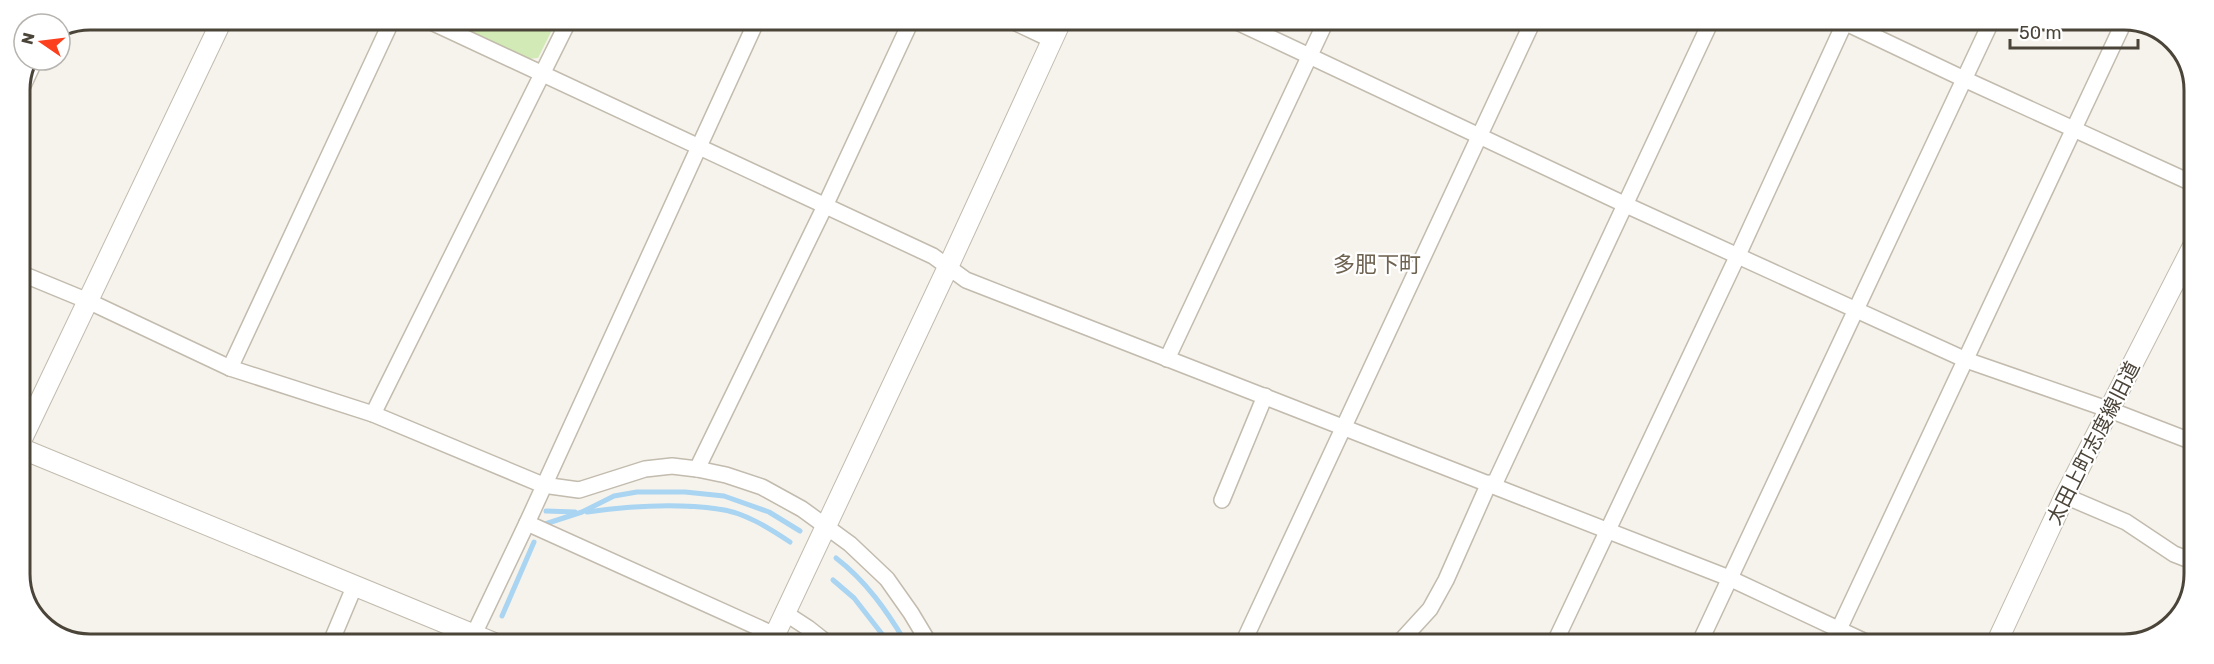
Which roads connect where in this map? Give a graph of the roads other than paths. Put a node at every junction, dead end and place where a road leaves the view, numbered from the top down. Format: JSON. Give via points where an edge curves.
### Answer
{"nodes":[{"id":1,"x":217,"y":30,"type":"edge"},
{"id":2,"x":387,"y":30,"type":"edge"},
{"id":3,"x":448,"y":30,"type":"edge"},
{"id":4,"x":563,"y":30,"type":"edge"},
{"id":5,"x":753,"y":30,"type":"edge"},
{"id":6,"x":907,"y":30,"type":"edge"},
{"id":7,"x":1031,"y":30,"type":"edge"},
{"id":8,"x":1057,"y":30,"type":"edge"},
{"id":9,"x":1254,"y":30,"type":"edge"},
{"id":10,"x":1322,"y":30,"type":"edge"},
{"id":11,"x":1529,"y":30,"type":"edge"},
{"id":12,"x":1707,"y":30,"type":"edge"},
{"id":13,"x":1840,"y":30,"type":"edge"},
{"id":14,"x":1861,"y":30,"type":"edge"},
{"id":15,"x":1987,"y":30,"type":"edge"},
{"id":16,"x":2120,"y":30,"type":"edge"},
{"id":17,"x":1052,"y":40,"type":"junction"},
{"id":18,"x":1310,"y":56,"type":"junction"},
{"id":19,"x":543,"y":75,"type":"junction"},
{"id":20,"x":1964,"y":80,"type":"junction"},
{"id":21,"x":2075,"y":130,"type":"junction"},
{"id":22,"x":1480,"y":136,"type":"junction"},
{"id":23,"x":700,"y":148,"type":"junction"},
{"id":24,"x":2184,"y":179,"type":"edge"},
{"id":25,"x":1626,"y":205,"type":"junction"},
{"id":26,"x":825,"y":206,"type":"junction"},
{"id":27,"x":1738,"y":255,"type":"junction"},
{"id":28,"x":2184,"y":264,"type":"edge"},
{"id":29,"x":948,"y":267,"type":"junction"},
{"id":30,"x":30,"y":277,"type":"edge"},
{"id":31,"x":88,"y":301,"type":"junction"},
{"id":32,"x":1856,"y":311,"type":"junction"},
{"id":33,"x":1167,"y":359,"type":"junction"},
{"id":34,"x":1966,"y":360,"type":"junction"},
{"id":35,"x":230,"y":368,"type":"junction"},
{"id":36,"x":1265,"y":396,"type":"junction"},
{"id":37,"x":2109,"y":410,"type":"junction"},
{"id":38,"x":374,"y":414,"type":"junction"},
{"id":39,"x":30,"y":425,"type":"edge"},
{"id":40,"x":1344,"y":427,"type":"junction"},
{"id":41,"x":2184,"y":439,"type":"edge"},
{"id":42,"x":30,"y":450,"type":"edge"},
{"id":43,"x":697,"y":469,"type":"junction"},
{"id":44,"x":1492,"y":484,"type":"junction"},
{"id":45,"x":543,"y":485,"type":"junction"},
{"id":46,"x":2065,"y":496,"type":"junction"},
{"id":47,"x":1222,"y":500,"type":"dead end"},
{"id":48,"x":527,"y":523,"type":"junction"},
{"id":49,"x":826,"y":527,"type":"junction"},
{"id":50,"x":1607,"y":530,"type":"junction"},
{"id":51,"x":2184,"y":558,"type":"edge"},
{"id":52,"x":1729,"y":578,"type":"junction"},
{"id":53,"x":355,"y":585,"type":"junction"},
{"id":54,"x":785,"y":613,"type":"junction"},
{"id":55,"x":1839,"y":629,"type":"junction"},
{"id":56,"x":334,"y":634,"type":"edge"},
{"id":57,"x":474,"y":634,"type":"joint"},
{"id":58,"x":762,"y":634,"type":"edge"},
{"id":59,"x":775,"y":634,"type":"edge"},
{"id":60,"x":816,"y":634,"type":"edge"},
{"id":61,"x":924,"y":634,"type":"edge"},
{"id":62,"x":1247,"y":634,"type":"edge"},
{"id":63,"x":1407,"y":634,"type":"edge"},
{"id":64,"x":1559,"y":634,"type":"edge"},
{"id":65,"x":1704,"y":634,"type":"edge"},
{"id":66,"x":1837,"y":634,"type":"edge"},
{"id":67,"x":1849,"y":634,"type":"edge"},
{"id":68,"x":2001,"y":634,"type":"edge"}],
"edges":[{"from":1,"to":31,"type":"street"},
{"from":2,"to":35,"type":"street"},
{"from":3,"to":19,"type":"street"},
{"from":4,"to":19,"type":"street"},
{"from":5,"to":23,"type":"street"},
{"from":6,"to":26,"type":"street"},
{"from":7,"to":17,"type":"street"},
{"from":8,"to":17,"type":"street"},
{"from":9,"to":18,"type":"street"},
{"from":10,"to":18,"type":"street"},
{"from":11,"to":22,"type":"street"},
{"from":12,"to":25,"type":"street"},
{"from":13,"to":27,"type":"street"},
{"from":14,"to":20,"type":"street"},
{"from":15,"to":20,"type":"street"},
{"from":16,"to":21,"type":"street"},
{"from":17,"to":29,"type":"street"},
{"from":18,"to":22,"type":"street"},
{"from":18,"to":33,"type":"street"},
{"from":19,"to":23,"type":"street"},
{"from":19,"to":38,"type":"street"},
{"from":20,"to":21,"type":"street"},
{"from":20,"to":32,"type":"street"},
{"from":21,"to":24,"type":"street"},
{"from":21,"to":34,"type":"street"},
{"from":22,"to":25,"type":"street"},
{"from":22,"to":40,"type":"street"},
{"from":23,"to":26,"type":"street"},
{"from":23,"to":45,"type":"street"},
{"from":25,"to":27,"type":"street"},
{"from":25,"to":44,"type":"street"},
{"from":26,"to":29,"type":"street","via":[[933,256]]},
{"from":26,"to":43,"type":"street"},
{"from":27,"to":32,"type":"street"},
{"from":27,"to":50,"type":"street"},
{"from":28,"to":37,"type":"street","name":"太田上町志度線旧道"},
{"from":29,"to":33,"type":"street","via":[[966,280]]},
{"from":29,"to":49,"type":"street"},
{"from":30,"to":31,"type":"street"},
{"from":31,"to":35,"type":"street"},
{"from":31,"to":39,"type":"street"},
{"from":32,"to":34,"type":"street"},
{"from":32,"to":52,"type":"street"},
{"from":33,"to":36,"type":"street"},
{"from":34,"to":37,"type":"street"},
{"from":34,"to":55,"type":"street"},
{"from":35,"to":38,"type":"street"},
{"from":36,"to":40,"type":"street"},
{"from":36,"to":47,"type":"street"},
{"from":37,"to":41,"type":"street"},
{"from":37,"to":46,"type":"street","name":"太田上町志度線旧道"},
{"from":38,"to":45,"type":"street"},
{"from":40,"to":44,"type":"street"},
{"from":40,"to":62,"type":"street"},
{"from":42,"to":53,"type":"street"},
{"from":43,"to":45,"type":"street","via":[[645,469],[579,490]]},
{"from":43,"to":49,"type":"street","via":[[762,487]]},
{"from":44,"to":50,"type":"street"},
{"from":44,"to":63,"type":"street","via":[[1430,609]]},
{"from":45,"to":48,"type":"street"},
{"from":46,"to":51,"type":"street","via":[[2126,522]]},
{"from":46,"to":68,"type":"street","name":"太田上町志度線旧道"},
{"from":48,"to":57,"type":"street"},
{"from":48,"to":58,"type":"street"},
{"from":49,"to":54,"type":"street"},
{"from":49,"to":61,"type":"street","via":[[887,579]]},
{"from":50,"to":52,"type":"street"},
{"from":50,"to":64,"type":"street"},
{"from":52,"to":55,"type":"street"},
{"from":52,"to":65,"type":"street"},
{"from":53,"to":56,"type":"street"},
{"from":53,"to":57,"type":"street"},
{"from":54,"to":59,"type":"street"},
{"from":54,"to":60,"type":"street"},
{"from":55,"to":66,"type":"street"},
{"from":55,"to":67,"type":"street"}]}
